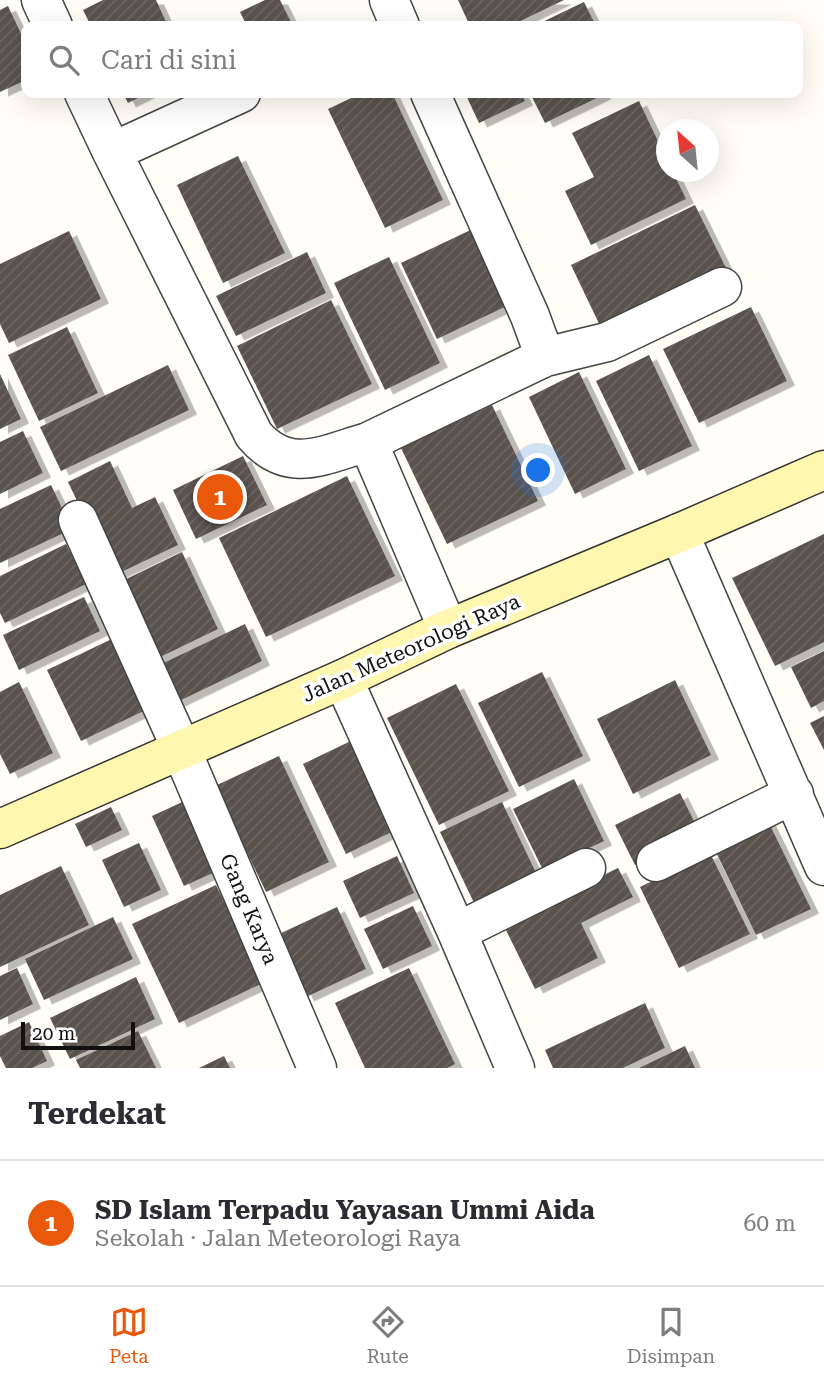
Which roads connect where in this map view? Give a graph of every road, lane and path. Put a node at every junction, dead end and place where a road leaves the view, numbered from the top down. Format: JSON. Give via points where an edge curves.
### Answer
{"nodes":[{"id":1,"x":41,"y":0,"type":"edge"},
{"id":2,"x":51,"y":21,"type":"edge"},
{"id":3,"x":86,"y":98,"type":"edge"},
{"id":4,"x":230,"y":98,"type":"edge"},
{"id":5,"x":432,"y":98,"type":"edge"},
{"id":6,"x":112,"y":152,"type":"junction"},
{"id":7,"x":722,"y":287,"type":"dead end"},
{"id":8,"x":545,"y":357,"type":"junction"},
{"id":9,"x":368,"y":442,"type":"junction"},
{"id":10,"x":824,"y":470,"type":"edge"},
{"id":11,"x":78,"y":520,"type":"dead end"},
{"id":12,"x":679,"y":533,"type":"junction"},
{"id":13,"x":448,"y":629,"type":"junction"},
{"id":14,"x":343,"y":679,"type":"junction"},
{"id":15,"x":181,"y":751,"type":"junction"},
{"id":16,"x":794,"y":794,"type":"junction"},
{"id":17,"x":0,"y":830,"type":"edge"},
{"id":18,"x":656,"y":862,"type":"dead end"},
{"id":19,"x":824,"y":866,"type":"edge"},
{"id":20,"x":586,"y":868,"type":"dead end"},
{"id":21,"x":457,"y":932,"type":"junction"},
{"id":22,"x":317,"y":1068,"type":"edge"},
{"id":23,"x":515,"y":1068,"type":"edge"}],
"edges":[{"from":1,"to":2,"type":"street"},
{"from":3,"to":6,"type":"street"},
{"from":4,"to":6,"type":"street"},
{"from":5,"to":8,"type":"street"},
{"from":6,"to":9,"type":"street","via":[[254,435],[265,448],[304,461]]},
{"from":7,"to":8,"type":"street","via":[[607,342]]},
{"from":8,"to":9,"type":"street"},
{"from":9,"to":13,"type":"street"},
{"from":10,"to":12,"type":"main road","name":"Jalan Meteorologi Raya"},
{"from":11,"to":15,"type":"street","name":"Gang Karya"},
{"from":12,"to":13,"type":"main road","name":"Jalan Meteorologi Raya"},
{"from":12,"to":16,"type":"street"},
{"from":13,"to":14,"type":"main road","name":"Jalan Meteorologi Raya"},
{"from":14,"to":15,"type":"main road","name":"Jalan Meteorologi Raya"},
{"from":14,"to":21,"type":"street"},
{"from":15,"to":17,"type":"main road","name":"Jalan Meteorologi Raya"},
{"from":15,"to":22,"type":"street","name":"Gang Karya"},
{"from":16,"to":18,"type":"street"},
{"from":16,"to":19,"type":"street"},
{"from":20,"to":21,"type":"street"},
{"from":21,"to":23,"type":"street"}]}
